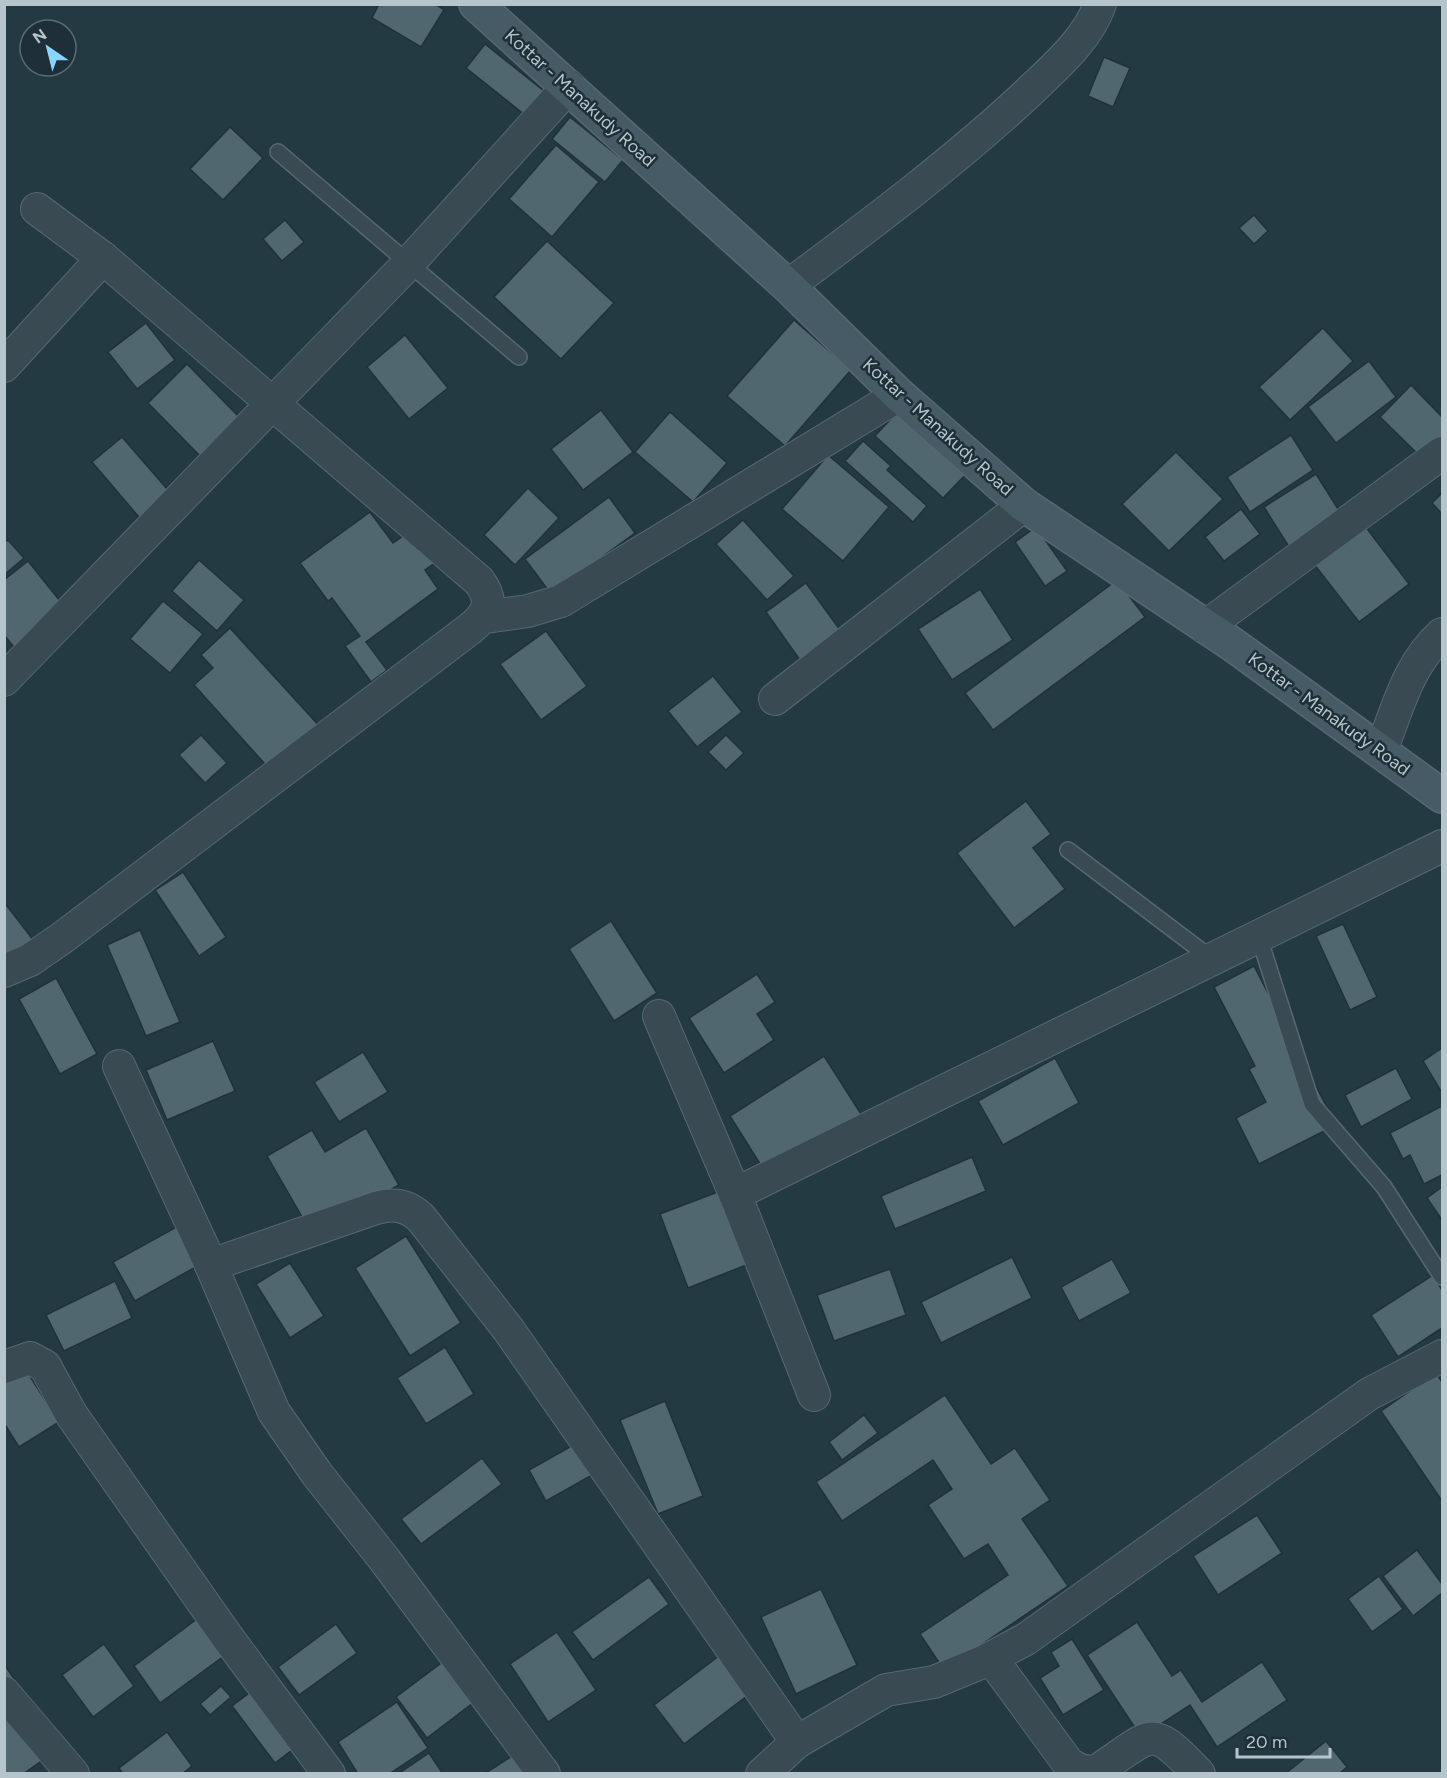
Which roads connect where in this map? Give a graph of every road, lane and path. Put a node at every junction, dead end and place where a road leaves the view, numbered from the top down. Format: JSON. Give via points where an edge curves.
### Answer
{"nodes":[{"id":1,"x":476,"y":4,"type":"edge"},
{"id":2,"x":1100,"y":4,"type":"edge"},
{"id":3,"x":569,"y":86,"type":"junction"},
{"id":4,"x":278,"y":152,"type":"dead end"},
{"id":5,"x":37,"y":209,"type":"dead end"},
{"id":6,"x":103,"y":258,"type":"junction"},
{"id":7,"x":408,"y":264,"type":"junction"},
{"id":8,"x":788,"y":286,"type":"junction"},
{"id":9,"x":519,"y":357,"type":"dead end"},
{"id":10,"x":4,"y":366,"type":"edge"},
{"id":11,"x":899,"y":395,"type":"junction"},
{"id":12,"x":272,"y":403,"type":"junction"},
{"id":13,"x":1443,"y":453,"type":"edge"},
{"id":14,"x":1023,"y":505,"type":"junction"},
{"id":15,"x":485,"y":617,"type":"junction"},
{"id":16,"x":1205,"y":627,"type":"junction"},
{"id":17,"x":1443,"y":634,"type":"edge"},
{"id":18,"x":5,"y":680,"type":"edge"},
{"id":19,"x":775,"y":699,"type":"dead end"},
{"id":20,"x":1381,"y":752,"type":"junction"},
{"id":21,"x":1443,"y":796,"type":"edge"},
{"id":22,"x":1443,"y":846,"type":"edge"},
{"id":23,"x":1068,"y":850,"type":"dead end"},
{"id":24,"x":1260,"y":937,"type":"junction"},
{"id":25,"x":1212,"y":959,"type":"junction"},
{"id":26,"x":4,"y":971,"type":"edge"},
{"id":27,"x":659,"y":1016,"type":"dead end"},
{"id":28,"x":119,"y":1066,"type":"dead end"},
{"id":29,"x":735,"y":1194,"type":"junction"},
{"id":30,"x":211,"y":1265,"type":"junction"},
{"id":31,"x":1443,"y":1277,"type":"edge"},
{"id":32,"x":1443,"y":1356,"type":"edge"},
{"id":33,"x":4,"y":1366,"type":"edge"},
{"id":34,"x":814,"y":1395,"type":"dead end"},
{"id":35,"x":991,"y":1658,"type":"junction"},
{"id":36,"x":4,"y":1693,"type":"edge"},
{"id":37,"x":797,"y":1742,"type":"junction"},
{"id":38,"x":73,"y":1773,"type":"edge"},
{"id":39,"x":330,"y":1773,"type":"edge"},
{"id":40,"x":544,"y":1773,"type":"edge"},
{"id":41,"x":762,"y":1773,"type":"edge"},
{"id":42,"x":1199,"y":1773,"type":"edge"}],
"edges":[{"from":1,"to":3,"type":"main road","name":"Kottar - Manakudy Road"},
{"from":2,"to":8,"type":"street","via":[[1095,19],[1057,65],[986,132]]},
{"from":3,"to":7,"type":"street"},
{"from":3,"to":8,"type":"main road","name":"Kottar - Manakudy Road"},
{"from":4,"to":7,"type":"lane"},
{"from":5,"to":6,"type":"street"},
{"from":6,"to":10,"type":"street"},
{"from":6,"to":12,"type":"street"},
{"from":7,"to":9,"type":"lane"},
{"from":7,"to":12,"type":"street"},
{"from":8,"to":11,"type":"main road","name":"Kottar - Manakudy Road"},
{"from":11,"to":14,"type":"main road","name":"Kottar - Manakudy Road"},
{"from":11,"to":15,"type":"street","via":[[561,601]]},
{"from":12,"to":15,"type":"street","via":[[479,581],[487,592]]},
{"from":12,"to":18,"type":"street"},
{"from":13,"to":16,"type":"street"},
{"from":14,"to":16,"type":"main road","name":"Kottar - Manakudy Road"},
{"from":14,"to":19,"type":"street"},
{"from":15,"to":26,"type":"street","via":[[62,938],[30,960]]},
{"from":16,"to":20,"type":"main road","name":"Kottar - Manakudy Road"},
{"from":17,"to":20,"type":"street","via":[[1416,663]]},
{"from":20,"to":21,"type":"main road","name":"Kottar - Manakudy Road"},
{"from":22,"to":24,"type":"street"},
{"from":23,"to":25,"type":"lane"},
{"from":24,"to":25,"type":"street"},
{"from":24,"to":31,"type":"lane","via":[[1312,1104],[1384,1187]]},
{"from":25,"to":29,"type":"street"},
{"from":27,"to":29,"type":"street"},
{"from":28,"to":30,"type":"street"},
{"from":29,"to":34,"type":"street"},
{"from":30,"to":37,"type":"street","via":[[376,1208],[395,1205],[410,1209],[508,1329]]},
{"from":30,"to":40,"type":"street","via":[[274,1412],[316,1474]]},
{"from":32,"to":35,"type":"street","via":[[1369,1394],[1084,1600],[1026,1640]]},
{"from":33,"to":39,"type":"street","via":[[30,1358],[45,1366],[71,1414],[112,1473],[228,1638]]},
{"from":35,"to":37,"type":"street","via":[[933,1682],[886,1690]]},
{"from":35,"to":42,"type":"street","via":[[1068,1763],[1078,1770],[1097,1771],[1148,1738],[1158,1737]]},
{"from":36,"to":38,"type":"street"},
{"from":37,"to":41,"type":"street"}]}
